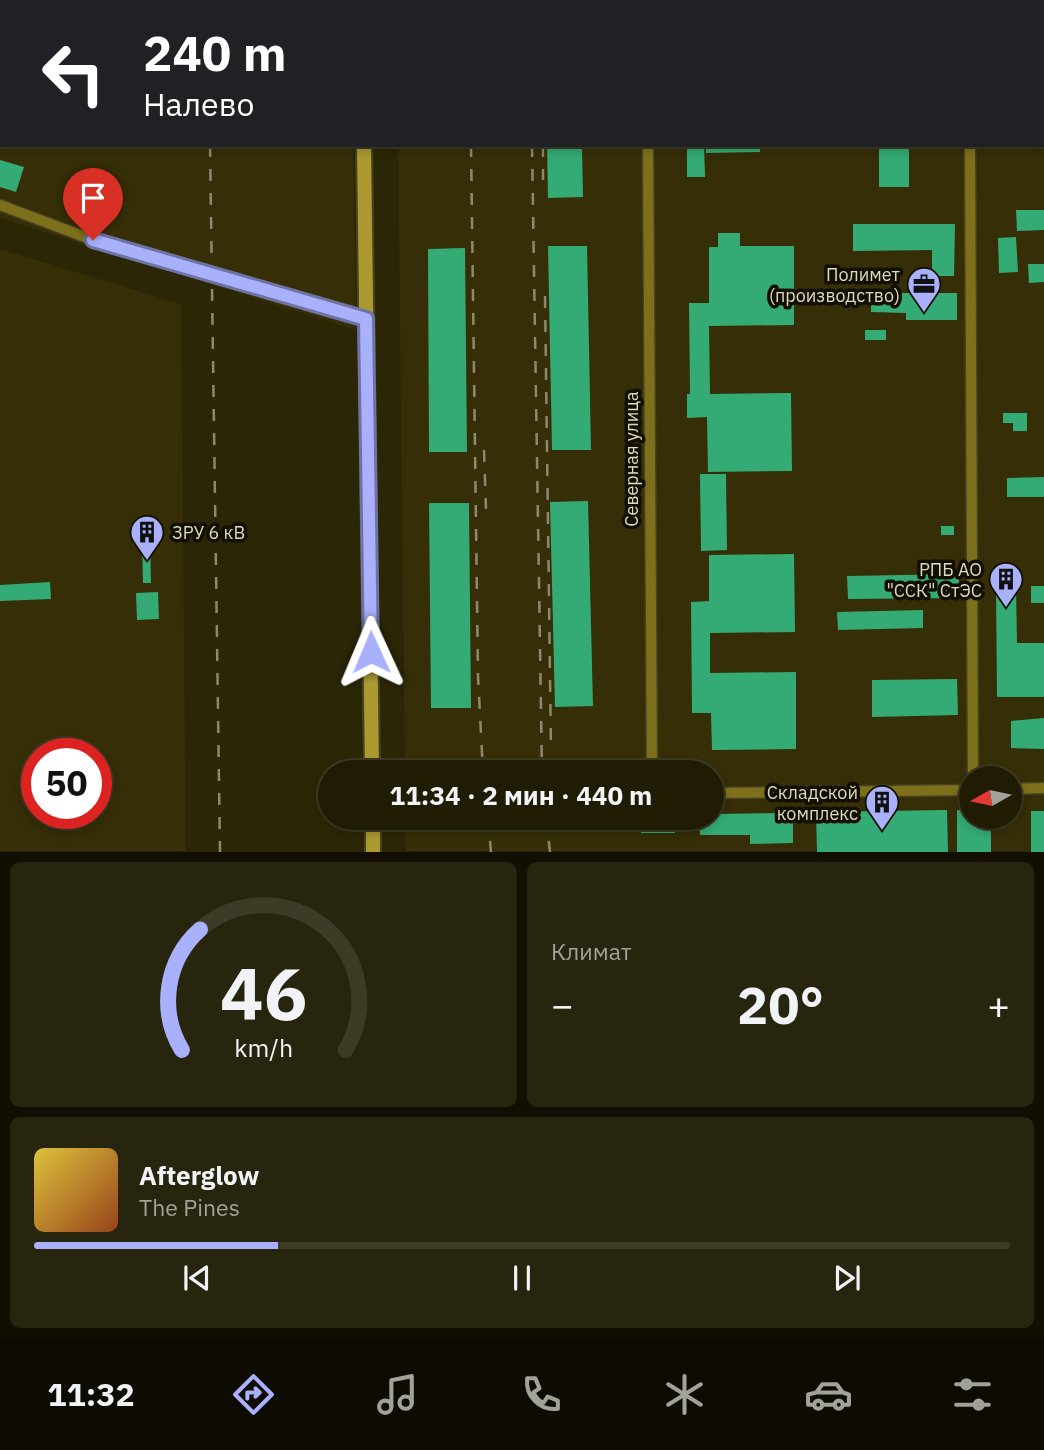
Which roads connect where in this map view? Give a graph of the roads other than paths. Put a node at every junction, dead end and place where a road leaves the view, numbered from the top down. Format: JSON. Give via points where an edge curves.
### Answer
{"nodes":[{"id":1,"x":364,"y":147,"type":"edge"},
{"id":2,"x":648,"y":147,"type":"edge"},
{"id":3,"x":970,"y":147,"type":"edge"},
{"id":4,"x":0,"y":205,"type":"edge"},
{"id":5,"x":366,"y":319,"type":"junction"},
{"id":6,"x":372,"y":760,"type":"edge"},
{"id":7,"x":652,"y":760,"type":"edge"},
{"id":8,"x":972,"y":766,"type":"edge"},
{"id":9,"x":1044,"y":788,"type":"edge"},
{"id":10,"x":1022,"y":789,"type":"edge"},
{"id":11,"x":959,"y":790,"type":"edge"},
{"id":12,"x":724,"y":793,"type":"edge"},
{"id":13,"x":373,"y":830,"type":"edge"},
{"id":14,"x":373,"y":852,"type":"edge"}],
"edges":[{"from":1,"to":5,"type":"main road"},
{"from":2,"to":7,"type":"street","name":"Северная улица"},
{"from":3,"to":8,"type":"street"},
{"from":4,"to":5,"type":"street","via":[[93,240]]},
{"from":5,"to":6,"type":"main road"},
{"from":9,"to":10,"type":"street"},
{"from":11,"to":12,"type":"street"},
{"from":13,"to":14,"type":"main road"}]}
